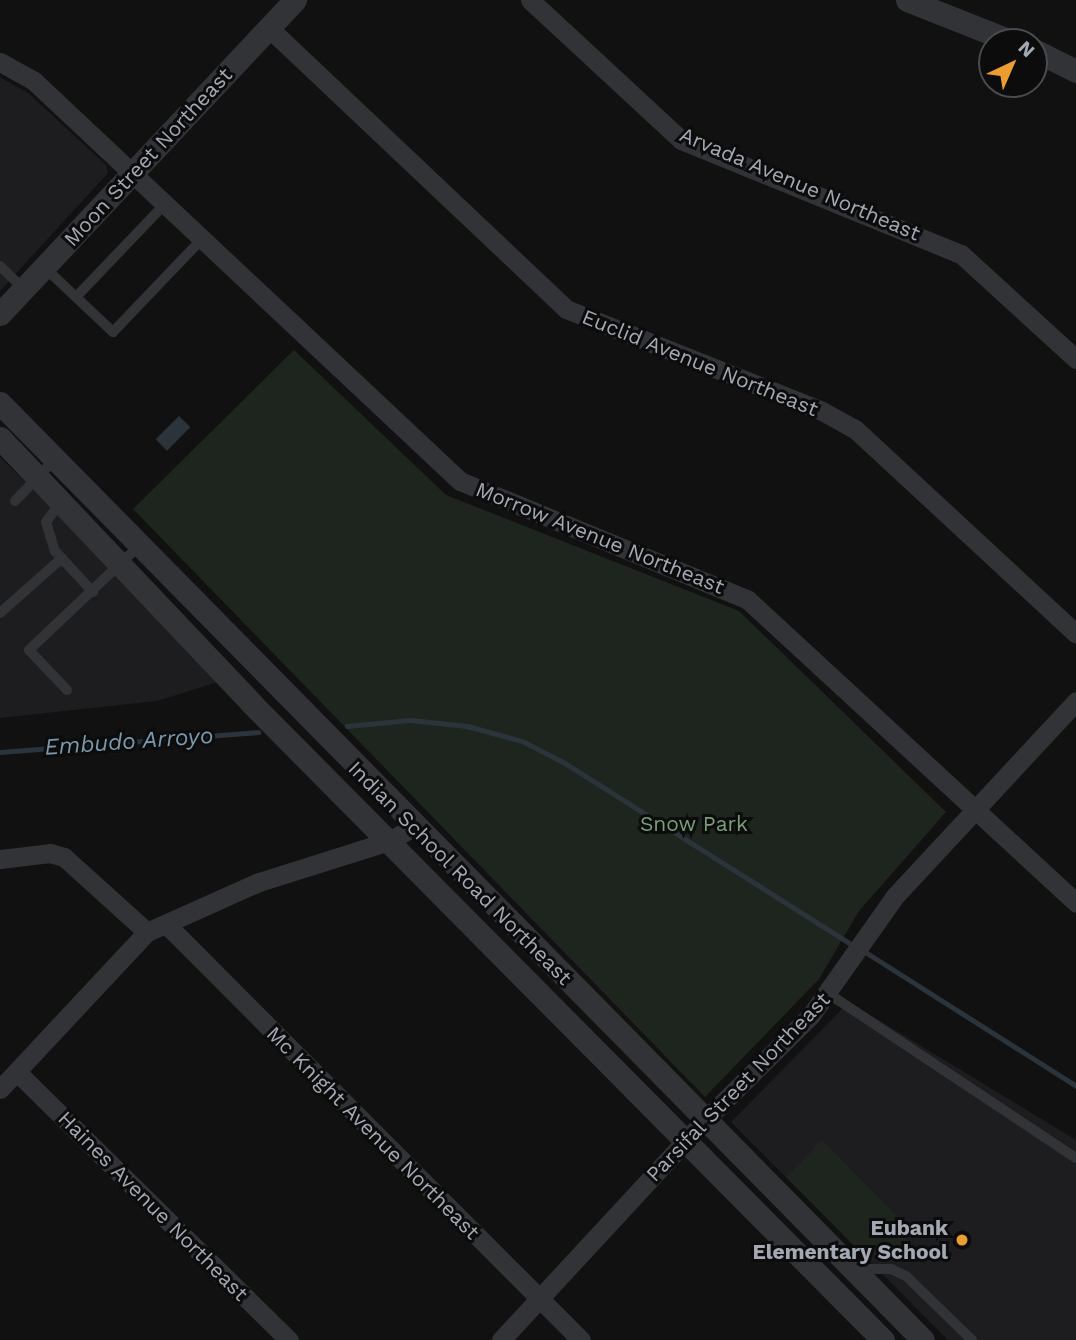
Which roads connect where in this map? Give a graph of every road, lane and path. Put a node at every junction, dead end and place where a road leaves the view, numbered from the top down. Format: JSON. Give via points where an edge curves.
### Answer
{"nodes":[{"id":1,"x":295,"y":0,"type":"edge"},
{"id":2,"x":530,"y":0,"type":"edge"},
{"id":3,"x":917,"y":2,"type":"edge"},
{"id":4,"x":269,"y":28,"type":"junction"},
{"id":5,"x":979,"y":28,"type":"edge"},
{"id":6,"x":1048,"y":56,"type":"edge"},
{"id":7,"x":1074,"y":66,"type":"edge"},
{"id":8,"x":2,"y":68,"type":"edge"},
{"id":9,"x":133,"y":174,"type":"junction"},
{"id":10,"x":165,"y":204,"type":"junction"},
{"id":11,"x":202,"y":239,"type":"junction"},
{"id":12,"x":0,"y":266,"type":"edge"},
{"id":13,"x":44,"y":267,"type":"junction"},
{"id":14,"x":24,"y":289,"type":"junction"},
{"id":15,"x":76,"y":297,"type":"junction"},
{"id":16,"x":0,"y":314,"type":"edge"},
{"id":17,"x":1076,"y":359,"type":"edge"},
{"id":18,"x":0,"y":403,"type":"edge"},
{"id":19,"x":0,"y":438,"type":"edge"},
{"id":20,"x":57,"y":457,"type":"junction"},
{"id":21,"x":38,"y":478,"type":"junction"},
{"id":22,"x":15,"y":501,"type":"dead end"},
{"id":23,"x":62,"y":502,"type":"junction"},
{"id":24,"x":142,"y":543,"type":"junction"},
{"id":25,"x":62,"y":558,"type":"junction"},
{"id":26,"x":124,"y":564,"type":"junction"},
{"id":27,"x":93,"y":592,"type":"junction"},
{"id":28,"x":0,"y":613,"type":"edge"},
{"id":29,"x":1076,"y":634,"type":"edge"},
{"id":30,"x":67,"y":690,"type":"dead end"},
{"id":31,"x":1076,"y":701,"type":"edge"},
{"id":32,"x":976,"y":810,"type":"junction"},
{"id":33,"x":413,"y":827,"type":"junction"},
{"id":34,"x":389,"y":841,"type":"junction"},
{"id":35,"x":0,"y":859,"type":"edge"},
{"id":36,"x":1076,"y":902,"type":"edge"},
{"id":37,"x":167,"y":925,"type":"junction"},
{"id":38,"x":147,"y":932,"type":"junction"},
{"id":39,"x":829,"y":994,"type":"junction"},
{"id":40,"x":17,"y":1072,"type":"junction"},
{"id":41,"x":0,"y":1089,"type":"edge"},
{"id":42,"x":705,"y":1120,"type":"junction"},
{"id":43,"x":685,"y":1141,"type":"junction"},
{"id":44,"x":1076,"y":1158,"type":"edge"},
{"id":45,"x":852,"y":1269,"type":"junction"},
{"id":46,"x":539,"y":1299,"type":"junction"},
{"id":47,"x":289,"y":1340,"type":"edge"},
{"id":48,"x":501,"y":1340,"type":"edge"},
{"id":49,"x":581,"y":1340,"type":"edge"},
{"id":50,"x":883,"y":1340,"type":"edge"},
{"id":51,"x":923,"y":1340,"type":"edge"},
{"id":52,"x":972,"y":1340,"type":"edge"}],
"edges":[{"from":1,"to":4,"type":"street","name":"Moon Street Northeast"},
{"from":2,"to":17,"type":"street","name":"Arvada Avenue Northeast","via":[[681,140],[961,254]]},
{"from":3,"to":5,"type":"street"},
{"from":4,"to":9,"type":"street","name":"Moon Street Northeast"},
{"from":4,"to":29,"type":"street","name":"Euclid Avenue Northeast","via":[[566,309],[822,411],[855,429]]},
{"from":6,"to":7,"type":"street"},
{"from":8,"to":9,"type":"street","name":"Morrow Avenue Northeast","via":[[34,81]]},
{"from":9,"to":10,"type":"street","name":"Morrow Avenue Northeast"},
{"from":9,"to":13,"type":"street","name":"Moon Street Northeast"},
{"from":10,"to":11,"type":"street","name":"Morrow Avenue Northeast"},
{"from":10,"to":15,"type":"lane"},
{"from":11,"to":15,"type":"lane","via":[[113,332]]},
{"from":11,"to":32,"type":"street","name":"Morrow Avenue Northeast","via":[[460,481],[736,592]]},
{"from":12,"to":14,"type":"lane"},
{"from":13,"to":14,"type":"street","name":"Moon Street Northeast"},
{"from":13,"to":15,"type":"lane"},
{"from":14,"to":16,"type":"street","name":"Moon Street Northeast"},
{"from":18,"to":20,"type":"street","name":"Indian School Road Northeast"},
{"from":19,"to":21,"type":"street","name":"Indian School Road Northeast"},
{"from":20,"to":21,"type":"lane"},
{"from":20,"to":24,"type":"street","name":"Indian School Road Northeast"},
{"from":21,"to":22,"type":"lane"},
{"from":21,"to":23,"type":"street","name":"Indian School Road Northeast"},
{"from":23,"to":25,"type":"lane","via":[[46,522]]},
{"from":23,"to":26,"type":"street","name":"Indian School Road Northeast"},
{"from":24,"to":26,"type":"lane"},
{"from":24,"to":33,"type":"street","name":"Indian School Road Northeast"},
{"from":25,"to":27,"type":"lane"},
{"from":25,"to":28,"type":"lane"},
{"from":26,"to":27,"type":"lane"},
{"from":26,"to":34,"type":"street","name":"Indian School Road Northeast","via":[[252,704]]},
{"from":27,"to":30,"type":"lane","via":[[29,650]]},
{"from":31,"to":32,"type":"street","name":"Parsifal Street Northeast"},
{"from":32,"to":36,"type":"street","name":"Morrow Avenue Northeast"},
{"from":32,"to":39,"type":"street","name":"Parsifal Street Northeast","via":[[895,896]]},
{"from":33,"to":34,"type":"street"},
{"from":33,"to":42,"type":"street","name":"Indian School Road Northeast"},
{"from":34,"to":37,"type":"street","via":[[259,882]]},
{"from":34,"to":43,"type":"street","name":"Indian School Road Northeast"},
{"from":35,"to":38,"type":"street","via":[[50,853],[64,857]]},
{"from":37,"to":38,"type":"street"},
{"from":37,"to":46,"type":"street","name":"Mc Knight Avenue Northeast"},
{"from":38,"to":40,"type":"street"},
{"from":39,"to":42,"type":"street","name":"Parsifal Street Northeast"},
{"from":39,"to":44,"type":"lane"},
{"from":40,"to":41,"type":"street"},
{"from":40,"to":47,"type":"street","name":"Haines Avenue Northeast"},
{"from":42,"to":43,"type":"street","name":"Parsifal Street Northeast"},
{"from":42,"to":45,"type":"street","name":"Indian School Road Northeast"},
{"from":43,"to":46,"type":"street","name":"Parsifal Street Northeast"},
{"from":43,"to":50,"type":"street","name":"Indian School Road Northeast"},
{"from":45,"to":51,"type":"street","name":"Indian School Road Northeast"},
{"from":45,"to":52,"type":"lane","via":[[891,1269],[906,1276]]},
{"from":46,"to":48,"type":"street","name":"Parsifal Street Northeast"},
{"from":46,"to":49,"type":"street","name":"Mc Knight Avenue Northeast"}]}
